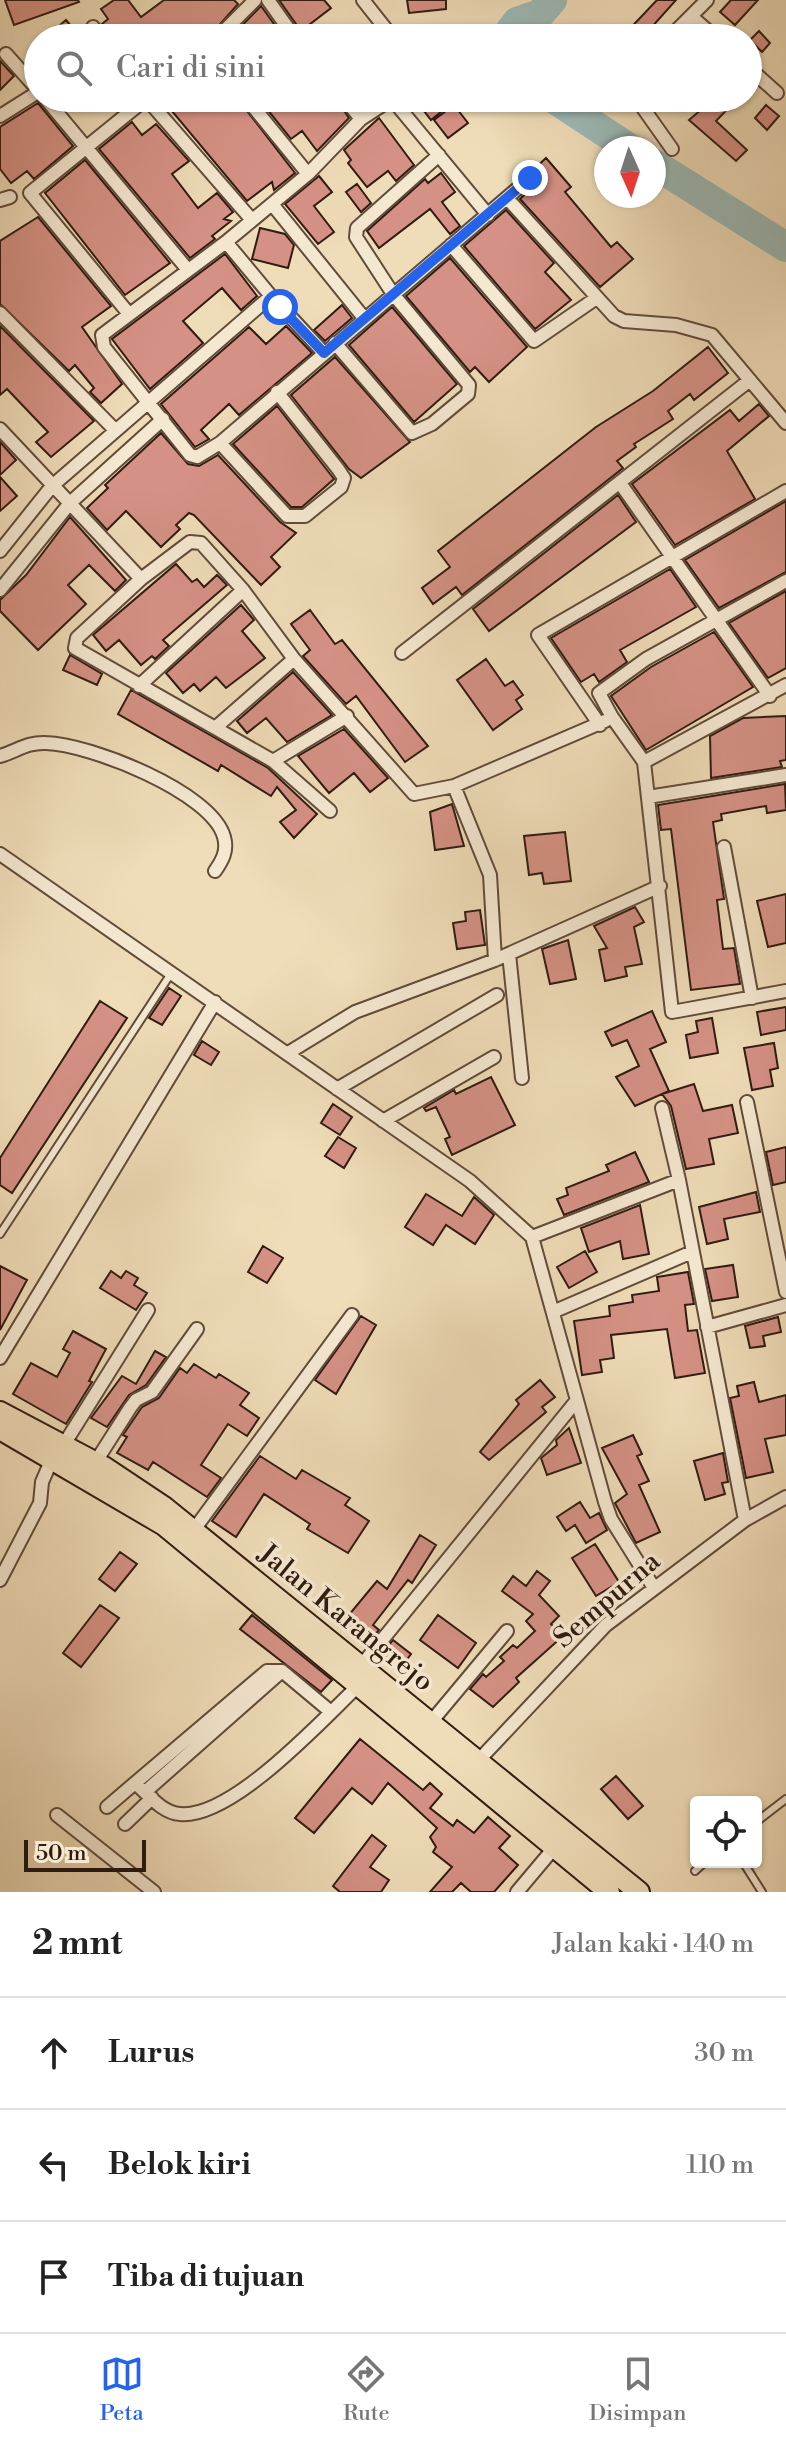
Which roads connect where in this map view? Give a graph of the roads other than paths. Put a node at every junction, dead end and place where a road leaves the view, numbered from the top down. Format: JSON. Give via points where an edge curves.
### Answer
{"nodes":[{"id":1,"x":255,"y":0,"type":"edge"},
{"id":2,"x":268,"y":0,"type":"edge"},
{"id":3,"x":363,"y":0,"type":"edge"},
{"id":4,"x":707,"y":0,"type":"edge"},
{"id":5,"x":692,"y":17,"type":"junction"},
{"id":6,"x":231,"y":24,"type":"edge"},
{"id":7,"x":285,"y":24,"type":"edge"},
{"id":8,"x":382,"y":24,"type":"edge"},
{"id":9,"x":684,"y":24,"type":"edge"},
{"id":10,"x":700,"y":24,"type":"edge"},
{"id":11,"x":6,"y":54,"type":"dead end"},
{"id":12,"x":24,"y":75,"type":"edge"},
{"id":13,"x":762,"y":80,"type":"edge"},
{"id":14,"x":777,"y":93,"type":"dead end"},
{"id":15,"x":24,"y":100,"type":"edge"},
{"id":16,"x":56,"y":112,"type":"edge"},
{"id":17,"x":129,"y":112,"type":"edge"},
{"id":18,"x":158,"y":112,"type":"edge"},
{"id":19,"x":257,"y":112,"type":"edge"},
{"id":20,"x":355,"y":112,"type":"edge"},
{"id":21,"x":372,"y":112,"type":"edge"},
{"id":22,"x":404,"y":112,"type":"edge"},
{"id":23,"x":646,"y":112,"type":"edge"},
{"id":24,"x":0,"y":116,"type":"edge"},
{"id":25,"x":361,"y":119,"type":"junction"},
{"id":26,"x":85,"y":147,"type":"junction"},
{"id":27,"x":672,"y":149,"type":"dead end"},
{"id":28,"x":439,"y":155,"type":"junction"},
{"id":29,"x":308,"y":174,"type":"junction"},
{"id":30,"x":530,"y":178,"type":"dead end"},
{"id":31,"x":507,"y":198,"type":"junction"},
{"id":32,"x":272,"y":204,"type":"junction"},
{"id":33,"x":488,"y":215,"type":"junction"},
{"id":34,"x":252,"y":220,"type":"junction"},
{"id":35,"x":226,"y":242,"type":"junction"},
{"id":36,"x":451,"y":245,"type":"junction"},
{"id":37,"x":188,"y":270,"type":"junction"},
{"id":38,"x":393,"y":294,"type":"junction"},
{"id":39,"x":595,"y":299,"type":"junction"},
{"id":40,"x":280,"y":307,"type":"junction"},
{"id":41,"x":0,"y":313,"type":"edge"},
{"id":42,"x":129,"y":314,"type":"junction"},
{"id":43,"x":364,"y":318,"type":"junction"},
{"id":44,"x":335,"y":343,"type":"junction"},
{"id":45,"x":324,"y":353,"type":"junction"},
{"id":46,"x":750,"y":380,"type":"junction"},
{"id":47,"x":277,"y":392,"type":"junction"},
{"id":48,"x":147,"y":401,"type":"junction"},
{"id":49,"x":163,"y":419,"type":"junction"},
{"id":50,"x":786,"y":423,"type":"edge"},
{"id":51,"x":0,"y":429,"type":"edge"},
{"id":52,"x":114,"y":429,"type":"junction"},
{"id":53,"x":220,"y":443,"type":"junction"},
{"id":54,"x":620,"y":483,"type":"junction"},
{"id":55,"x":52,"y":486,"type":"junction"},
{"id":56,"x":786,"y":491,"type":"edge"},
{"id":57,"x":70,"y":503,"type":"junction"},
{"id":58,"x":0,"y":551,"type":"edge"},
{"id":59,"x":669,"y":557,"type":"junction"},
{"id":60,"x":141,"y":579,"type":"junction"},
{"id":61,"x":786,"y":581,"type":"edge"},
{"id":62,"x":0,"y":590,"type":"edge"},
{"id":63,"x":243,"y":590,"type":"junction"},
{"id":64,"x":717,"y":621,"type":"junction"},
{"id":65,"x":402,"y":653,"type":"dead end"},
{"id":66,"x":294,"y":659,"type":"junction"},
{"id":67,"x":139,"y":686,"type":"junction"},
{"id":68,"x":785,"y":686,"type":"edge"},
{"id":69,"x":770,"y":696,"type":"junction"},
{"id":70,"x":347,"y":716,"type":"junction"},
{"id":71,"x":612,"y":717,"type":"junction"},
{"id":72,"x":600,"y":725,"type":"junction"},
{"id":73,"x":215,"y":728,"type":"junction"},
{"id":74,"x":0,"y":756,"type":"edge"},
{"id":75,"x":273,"y":761,"type":"junction"},
{"id":76,"x":644,"y":762,"type":"junction"},
{"id":77,"x":786,"y":775,"type":"edge"},
{"id":78,"x":454,"y":786,"type":"junction"},
{"id":79,"x":648,"y":797,"type":"junction"},
{"id":80,"x":330,"y":811,"type":"dead end"},
{"id":81,"x":724,"y":847,"type":"dead end"},
{"id":82,"x":0,"y":854,"type":"edge"},
{"id":83,"x":215,"y":871,"type":"dead end"},
{"id":84,"x":660,"y":886,"type":"junction"},
{"id":85,"x":509,"y":954,"type":"junction"},
{"id":86,"x":495,"y":960,"type":"junction"},
{"id":87,"x":172,"y":972,"type":"junction"},
{"id":88,"x":786,"y":991,"type":"edge"},
{"id":89,"x":497,"y":995,"type":"dead end"},
{"id":90,"x":752,"y":998,"type":"junction"},
{"id":91,"x":215,"y":1002,"type":"junction"},
{"id":92,"x":288,"y":1053,"type":"junction"},
{"id":93,"x":494,"y":1057,"type":"dead end"},
{"id":94,"x":522,"y":1078,"type":"dead end"},
{"id":95,"x":337,"y":1089,"type":"junction"},
{"id":96,"x":747,"y":1102,"type":"dead end"},
{"id":97,"x":662,"y":1108,"type":"dead end"},
{"id":98,"x":383,"y":1121,"type":"junction"},
{"id":99,"x":679,"y":1180,"type":"junction"},
{"id":100,"x":0,"y":1234,"type":"edge"},
{"id":101,"x":532,"y":1237,"type":"junction"},
{"id":102,"x":692,"y":1252,"type":"junction"},
{"id":103,"x":786,"y":1292,"type":"edge"},
{"id":104,"x":786,"y":1305,"type":"edge"},
{"id":105,"x":148,"y":1310,"type":"dead end"},
{"id":106,"x":555,"y":1311,"type":"junction"},
{"id":107,"x":352,"y":1315,"type":"dead end"},
{"id":108,"x":707,"y":1327,"type":"junction"},
{"id":109,"x":197,"y":1329,"type":"dead end"},
{"id":110,"x":0,"y":1358,"type":"edge"},
{"id":111,"x":577,"y":1400,"type":"junction"},
{"id":112,"x":0,"y":1412,"type":"edge"},
{"id":113,"x":0,"y":1429,"type":"edge"},
{"id":114,"x":58,"y":1453,"type":"junction"},
{"id":115,"x":95,"y":1463,"type":"junction"},
{"id":116,"x":786,"y":1497,"type":"edge"},
{"id":117,"x":745,"y":1520,"type":"junction"},
{"id":118,"x":193,"y":1531,"type":"junction"},
{"id":119,"x":0,"y":1580,"type":"edge"},
{"id":120,"x":654,"y":1588,"type":"junction"},
{"id":121,"x":507,"y":1631,"type":"dead end"},
{"id":122,"x":359,"y":1676,"type":"junction"},
{"id":123,"x":331,"y":1712,"type":"junction"},
{"id":124,"x":431,"y":1722,"type":"junction"},
{"id":125,"x":479,"y":1760,"type":"junction"},
{"id":126,"x":144,"y":1791,"type":"junction"},
{"id":127,"x":786,"y":1799,"type":"edge"},
{"id":128,"x":107,"y":1807,"type":"dead end"},
{"id":129,"x":57,"y":1815,"type":"dead end"},
{"id":130,"x":762,"y":1817,"type":"edge"},
{"id":131,"x":125,"y":1824,"type":"dead end"},
{"id":132,"x":554,"y":1848,"type":"junction"},
{"id":133,"x":698,"y":1868,"type":"edge"},
{"id":134,"x":747,"y":1868,"type":"edge"},
{"id":135,"x":695,"y":1871,"type":"dead end"},
{"id":136,"x":613,"y":1887,"type":"edge"},
{"id":137,"x":154,"y":1892,"type":"edge"},
{"id":138,"x":517,"y":1892,"type":"edge"},
{"id":139,"x":639,"y":1892,"type":"edge"},
{"id":140,"x":762,"y":1892,"type":"edge"}],
"edges":[{"from":1,"to":6,"type":"street"},
{"from":2,"to":7,"type":"street"},
{"from":3,"to":8,"type":"street"},
{"from":4,"to":5,"type":"street"},
{"from":5,"to":9,"type":"street"},
{"from":5,"to":10,"type":"street"},
{"from":11,"to":12,"type":"street"},
{"from":13,"to":14,"type":"street"},
{"from":15,"to":24,"type":"street"},
{"from":16,"to":26,"type":"street"},
{"from":17,"to":26,"type":"street"},
{"from":18,"to":34,"type":"street"},
{"from":19,"to":29,"type":"street"},
{"from":20,"to":25,"type":"street"},
{"from":21,"to":25,"type":"street"},
{"from":22,"to":28,"type":"street"},
{"from":23,"to":27,"type":"street"},
{"from":25,"to":29,"type":"street"},
{"from":26,"to":37,"type":"street"},
{"from":26,"to":42,"type":"street","via":[[30,193]]},
{"from":28,"to":33,"type":"street"},
{"from":28,"to":38,"type":"street","via":[[357,228],[358,243]]},
{"from":29,"to":32,"type":"street"},
{"from":30,"to":31,"type":"street"},
{"from":31,"to":33,"type":"street"},
{"from":31,"to":39,"type":"street"},
{"from":32,"to":34,"type":"street"},
{"from":32,"to":43,"type":"street"},
{"from":33,"to":36,"type":"street"},
{"from":34,"to":35,"type":"street"},
{"from":35,"to":37,"type":"street"},
{"from":35,"to":40,"type":"street"},
{"from":36,"to":38,"type":"street"},
{"from":36,"to":39,"type":"street","via":[[534,341]]},
{"from":37,"to":42,"type":"street"},
{"from":38,"to":43,"type":"street"},
{"from":38,"to":44,"type":"street","via":[[469,385],[468,394],[453,408],[412,433]]},
{"from":39,"to":46,"type":"street","via":[[624,321],[676,325],[712,335]]},
{"from":40,"to":45,"type":"street"},
{"from":40,"to":48,"type":"street","via":[[271,296]]},
{"from":41,"to":52,"type":"street"},
{"from":42,"to":48,"type":"street","via":[[101,341]]},
{"from":43,"to":44,"type":"street"},
{"from":44,"to":45,"type":"street"},
{"from":45,"to":47,"type":"street"},
{"from":46,"to":50,"type":"street"},
{"from":46,"to":54,"type":"street"},
{"from":47,"to":53,"type":"street"},
{"from":47,"to":53,"type":"street","via":[[338,469],[344,478],[341,487],[305,516],[287,516]]},
{"from":48,"to":49,"type":"street"},
{"from":48,"to":52,"type":"street"},
{"from":49,"to":53,"type":"street","via":[[190,455],[197,457]]},
{"from":49,"to":57,"type":"street"},
{"from":51,"to":55,"type":"street"},
{"from":52,"to":55,"type":"street"},
{"from":54,"to":59,"type":"street"},
{"from":54,"to":65,"type":"street"},
{"from":55,"to":57,"type":"street"},
{"from":55,"to":58,"type":"street"},
{"from":56,"to":59,"type":"street"},
{"from":57,"to":60,"type":"street"},
{"from":57,"to":62,"type":"street"},
{"from":59,"to":64,"type":"street"},
{"from":59,"to":72,"type":"street","via":[[538,635]]},
{"from":60,"to":63,"type":"street","via":[[195,542],[212,552]]},
{"from":60,"to":67,"type":"street","via":[[73,646]]},
{"from":61,"to":64,"type":"street"},
{"from":63,"to":66,"type":"street"},
{"from":63,"to":67,"type":"street"},
{"from":64,"to":69,"type":"street"},
{"from":64,"to":71,"type":"street","via":[[603,688],[599,693]]},
{"from":66,"to":70,"type":"street"},
{"from":66,"to":73,"type":"street"},
{"from":67,"to":73,"type":"street"},
{"from":68,"to":69,"type":"street"},
{"from":69,"to":76,"type":"street"},
{"from":70,"to":75,"type":"street"},
{"from":70,"to":78,"type":"street","via":[[414,794]]},
{"from":71,"to":72,"type":"street"},
{"from":71,"to":76,"type":"street"},
{"from":72,"to":78,"type":"street"},
{"from":73,"to":75,"type":"street"},
{"from":74,"to":83,"type":"street","via":[[26,744],[49,743],[183,790],[222,831],[224,857]]},
{"from":75,"to":80,"type":"street"},
{"from":76,"to":79,"type":"street"},
{"from":77,"to":79,"type":"street"},
{"from":78,"to":86,"type":"street","via":[[490,875]]},
{"from":79,"to":84,"type":"street"},
{"from":81,"to":90,"type":"street"},
{"from":82,"to":87,"type":"street"},
{"from":84,"to":85,"type":"street"},
{"from":84,"to":90,"type":"street","via":[[672,1012]]},
{"from":85,"to":86,"type":"street"},
{"from":85,"to":94,"type":"street"},
{"from":86,"to":92,"type":"street","via":[[355,1012]]},
{"from":87,"to":91,"type":"street"},
{"from":87,"to":100,"type":"lane"},
{"from":88,"to":90,"type":"street"},
{"from":89,"to":95,"type":"street"},
{"from":91,"to":92,"type":"street"},
{"from":91,"to":110,"type":"street"},
{"from":92,"to":95,"type":"street"},
{"from":93,"to":98,"type":"street"},
{"from":95,"to":98,"type":"street"},
{"from":96,"to":103,"type":"street"},
{"from":97,"to":99,"type":"street"},
{"from":98,"to":101,"type":"street","via":[[470,1181]]},
{"from":99,"to":101,"type":"street"},
{"from":99,"to":102,"type":"street"},
{"from":101,"to":106,"type":"street"},
{"from":102,"to":106,"type":"street"},
{"from":102,"to":108,"type":"street"},
{"from":104,"to":108,"type":"street"},
{"from":105,"to":114,"type":"street"},
{"from":106,"to":111,"type":"street"},
{"from":107,"to":118,"type":"street"},
{"from":108,"to":117,"type":"street"},
{"from":109,"to":115,"type":"street","via":[[152,1392],[136,1400]]},
{"from":111,"to":120,"type":"street","via":[[611,1519]]},
{"from":111,"to":122,"type":"street"},
{"from":112,"to":114,"type":"main road","name":"Jalan Karangrejo"},
{"from":113,"to":114,"type":"main road","name":"Jalan Karangrejo"},
{"from":114,"to":115,"type":"main road","name":"Jalan Karangrejo"},
{"from":114,"to":119,"type":"street","via":[[42,1482],[40,1503]]},
{"from":114,"to":122,"type":"main road","name":"Jalan Karangrejo","via":[[164,1525]]},
{"from":115,"to":118,"type":"main road","name":"Jalan Karangrejo"},
{"from":116,"to":117,"type":"street","name":"Sempurna"},
{"from":117,"to":120,"type":"street","name":"Sempurna"},
{"from":118,"to":122,"type":"main road","name":"Jalan Karangrejo"},
{"from":120,"to":125,"type":"street","name":"Sempurna","via":[[606,1625]]},
{"from":121,"to":124,"type":"street"},
{"from":122,"to":123,"type":"street"},
{"from":122,"to":124,"type":"main road","name":"Jalan Karangrejo"},
{"from":122,"to":132,"type":"main road","name":"Jalan Karangrejo"},
{"from":123,"to":126,"type":"street","via":[[271,1770],[206,1811],[179,1815]]},
{"from":123,"to":126,"type":"street","via":[[282,1671]]},
{"from":124,"to":125,"type":"main road","name":"Jalan Karangrejo"},
{"from":125,"to":136,"type":"main road","name":"Jalan Karangrejo"},
{"from":126,"to":128,"type":"street"},
{"from":126,"to":131,"type":"street"},
{"from":127,"to":130,"type":"lane"},
{"from":129,"to":137,"type":"street"},
{"from":132,"to":136,"type":"main road","name":"Jalan Karangrejo"},
{"from":132,"to":138,"type":"street"},
{"from":133,"to":135,"type":"lane"},
{"from":134,"to":140,"type":"lane"},
{"from":136,"to":139,"type":"main road","name":"Jalan Karangrejo"}]}
